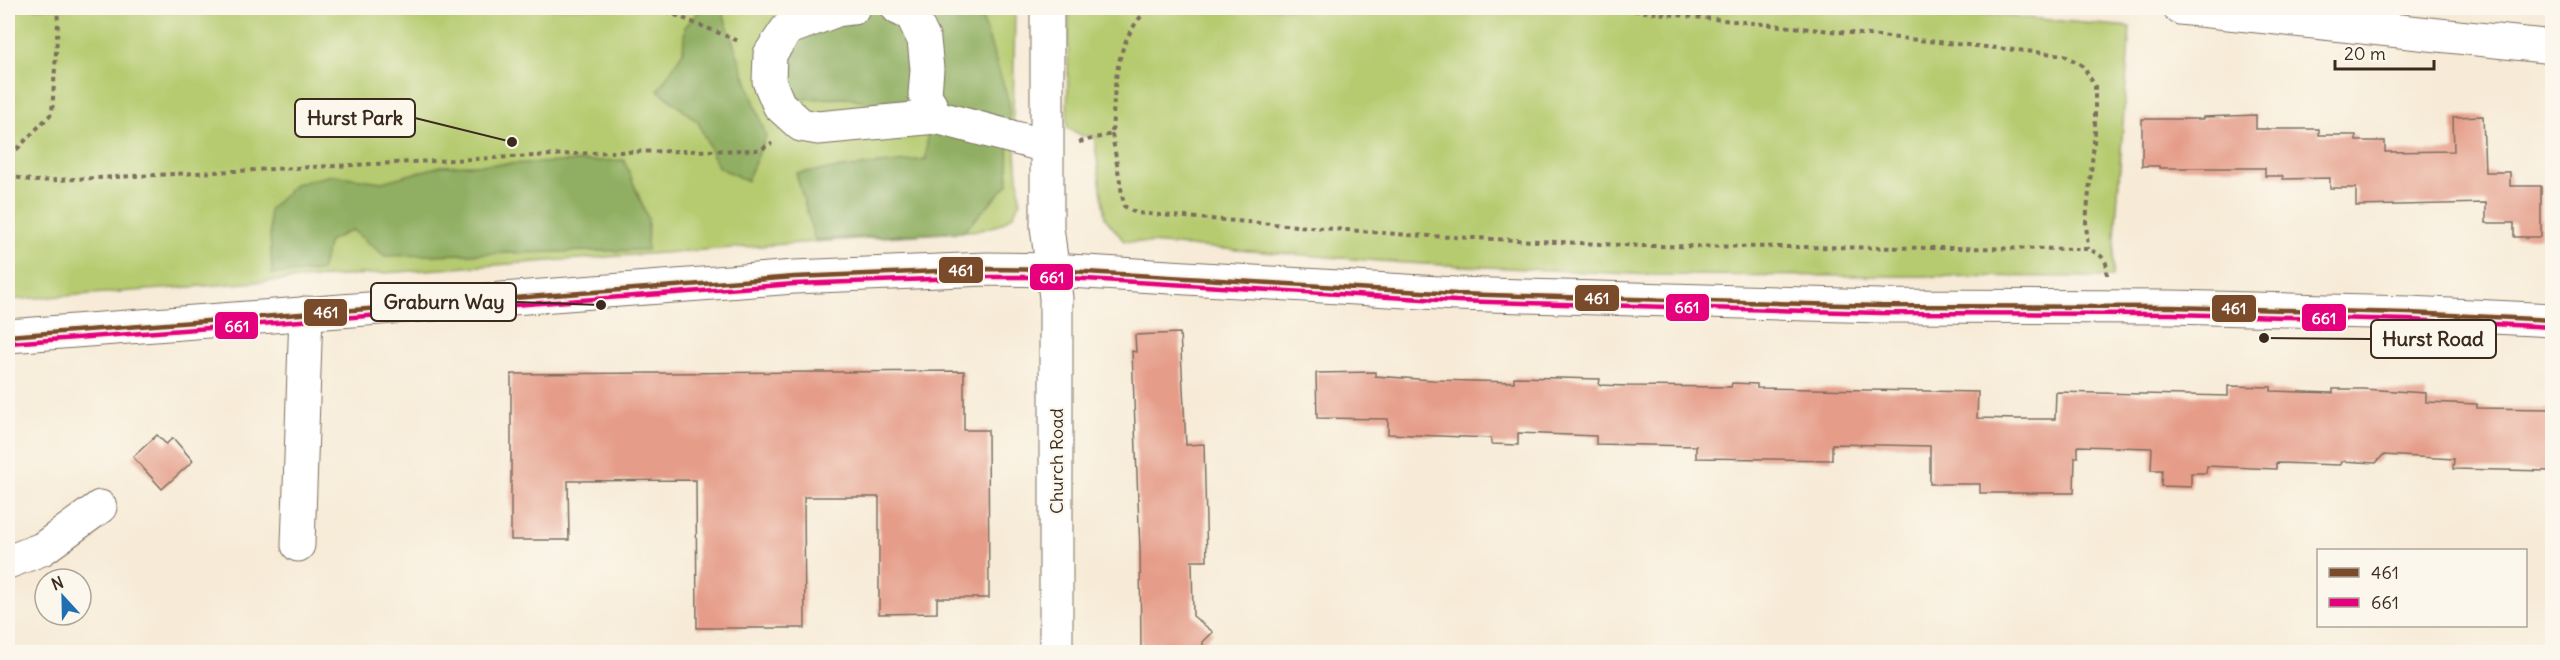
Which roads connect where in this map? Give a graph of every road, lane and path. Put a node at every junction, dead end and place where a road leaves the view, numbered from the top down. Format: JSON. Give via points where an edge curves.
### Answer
{"nodes":[{"id":1,"x":57,"y":8,"type":"edge"},
{"id":2,"x":658,"y":8,"type":"edge"},
{"id":3,"x":853,"y":8,"type":"edge"},
{"id":4,"x":898,"y":8,"type":"edge"},
{"id":5,"x":1047,"y":8,"type":"edge"},
{"id":6,"x":1149,"y":8,"type":"edge"},
{"id":7,"x":1607,"y":8,"type":"edge"},
{"id":8,"x":2180,"y":8,"type":"edge"},
{"id":9,"x":2544,"y":46,"type":"dead end"},
{"id":10,"x":770,"y":54,"type":"junction"},
{"id":11,"x":936,"y":117,"type":"junction"},
{"id":12,"x":801,"y":125,"type":"junction"},
{"id":13,"x":1112,"y":134,"type":"junction"},
{"id":14,"x":1046,"y":146,"type":"junction"},
{"id":15,"x":8,"y":150,"type":"edge"},
{"id":16,"x":8,"y":176,"type":"edge"},
{"id":17,"x":2088,"y":249,"type":"junction"},
{"id":18,"x":2108,"y":268,"type":"dead end"},
{"id":19,"x":1052,"y":270,"type":"junction"},
{"id":20,"x":306,"y":314,"type":"junction"},
{"id":21,"x":2553,"y":320,"type":"edge"},
{"id":22,"x":8,"y":336,"type":"edge"},
{"id":23,"x":100,"y":507,"type":"dead end"},
{"id":24,"x":298,"y":545,"type":"dead end"},
{"id":25,"x":8,"y":561,"type":"edge"},
{"id":26,"x":1056,"y":652,"type":"edge"}],
"edges":[{"from":1,"to":15,"type":"path","via":[[52,113],[17,149]]},
{"from":2,"to":10,"type":"path"},
{"from":3,"to":10,"type":"main road","via":[[787,29]]},
{"from":4,"to":11,"type":"main road","via":[[912,15],[924,40],[925,94]]},
{"from":5,"to":14,"type":"main road","name":"Church Road"},
{"from":6,"to":13,"type":"path","via":[[1136,20],[1123,43],[1115,83]]},
{"from":7,"to":17,"type":"path","via":[[2064,55],[2084,66],[2095,86],[2095,132],[2086,222]]},
{"from":8,"to":9,"type":"main road"},
{"from":10,"to":12,"type":"main road","via":[[769,81],[779,105]]},
{"from":11,"to":12,"type":"main road","via":[[818,128]]},
{"from":11,"to":14,"type":"main road"},
{"from":12,"to":16,"type":"path","via":[[760,150],[600,153],[36,181]]},
{"from":13,"to":14,"type":"path"},
{"from":13,"to":17,"type":"path","via":[[1124,206],[1136,213],[1158,216],[1410,235],[1644,246]]},
{"from":14,"to":19,"type":"main road","name":"Church Road","via":[[1047,237]]},
{"from":17,"to":18,"type":"path","via":[[2101,255]]},
{"from":19,"to":20,"type":"main road","via":[[794,277]]},
{"from":19,"to":21,"type":"main road","via":[[1545,297],[1881,306],[2179,307]]},
{"from":19,"to":26,"type":"main road","name":"Church Road","via":[[1056,298]]},
{"from":20,"to":22,"type":"main road"},
{"from":20,"to":24,"type":"main road"},
{"from":23,"to":25,"type":"main road","via":[[42,549]]}]}
